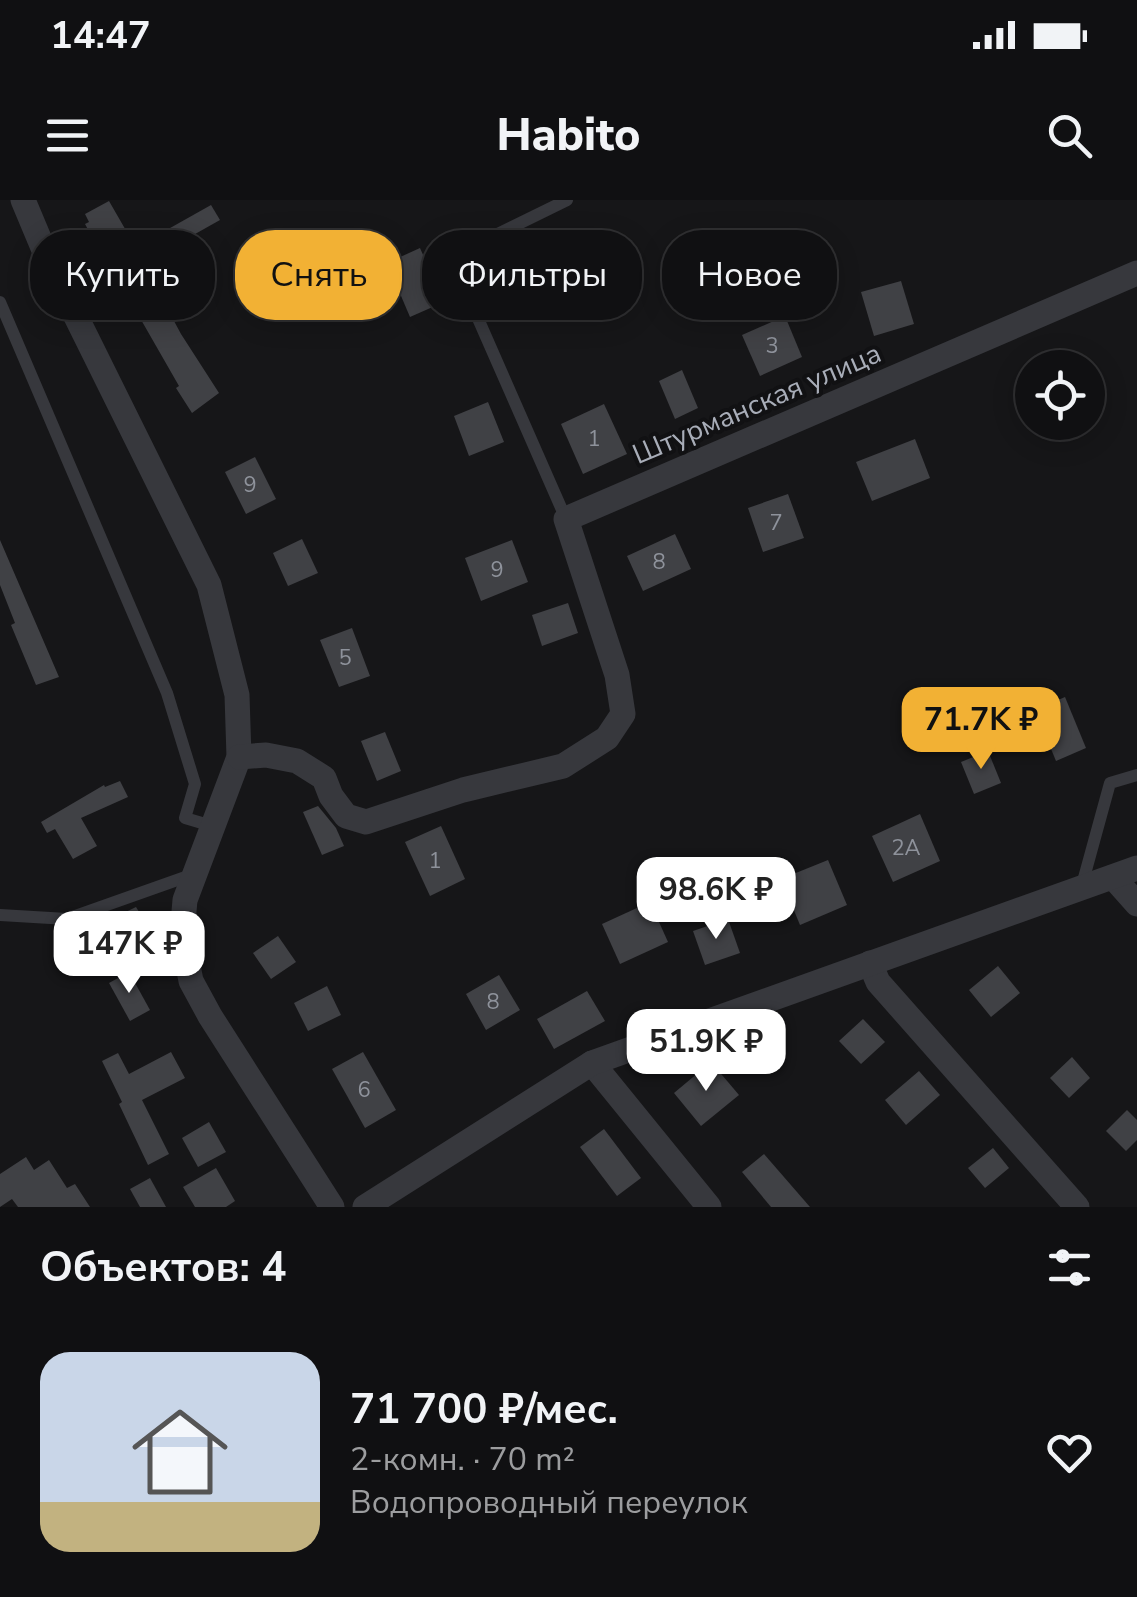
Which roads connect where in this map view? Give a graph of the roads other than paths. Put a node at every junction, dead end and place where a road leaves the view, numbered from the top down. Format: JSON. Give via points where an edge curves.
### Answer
{"nodes":[{"id":1,"x":23,"y":200,"type":"edge"},
{"id":2,"x":566,"y":200,"type":"edge"},
{"id":3,"x":1137,"y":273,"type":"edge"},
{"id":4,"x":0,"y":302,"type":"edge"},
{"id":5,"x":566,"y":518,"type":"junction"},
{"id":6,"x":239,"y":756,"type":"junction"},
{"id":7,"x":1137,"y":774,"type":"edge"},
{"id":8,"x":212,"y":826,"type":"junction"},
{"id":9,"x":1125,"y":872,"type":"edge"},
{"id":10,"x":194,"y":874,"type":"junction"},
{"id":11,"x":1082,"y":888,"type":"junction"},
{"id":12,"x":1137,"y":904,"type":"edge"},
{"id":13,"x":0,"y":915,"type":"edge"},
{"id":14,"x":874,"y":973,"type":"junction"},
{"id":15,"x":592,"y":1062,"type":"junction"},
{"id":16,"x":332,"y":1207,"type":"edge"},
{"id":17,"x":366,"y":1207,"type":"edge"},
{"id":18,"x":709,"y":1207,"type":"edge"},
{"id":19,"x":1077,"y":1207,"type":"edge"}],
"edges":[{"from":1,"to":6,"type":"street","via":[[209,585],[238,695]]},
{"from":2,"to":5,"type":"lane","via":[[451,257]]},
{"from":3,"to":5,"type":"street","name":"Штурманская улица"},
{"from":4,"to":8,"type":"lane","via":[[166,693],[196,784],[185,818]]},
{"from":5,"to":6,"type":"street","via":[[618,674],[623,714],[607,738],[563,766],[366,822],[346,816],[324,778],[297,762]]},
{"from":6,"to":8,"type":"street"},
{"from":7,"to":11,"type":"lane","via":[[1110,783]]},
{"from":8,"to":10,"type":"street"},
{"from":9,"to":11,"type":"street"},
{"from":9,"to":12,"type":"street"},
{"from":10,"to":13,"type":"lane","via":[[67,919]]},
{"from":10,"to":16,"type":"street","via":[[182,934],[191,981]]},
{"from":11,"to":14,"type":"street"},
{"from":14,"to":15,"type":"street"},
{"from":14,"to":19,"type":"street"},
{"from":15,"to":17,"type":"street"},
{"from":15,"to":18,"type":"street"}]}
